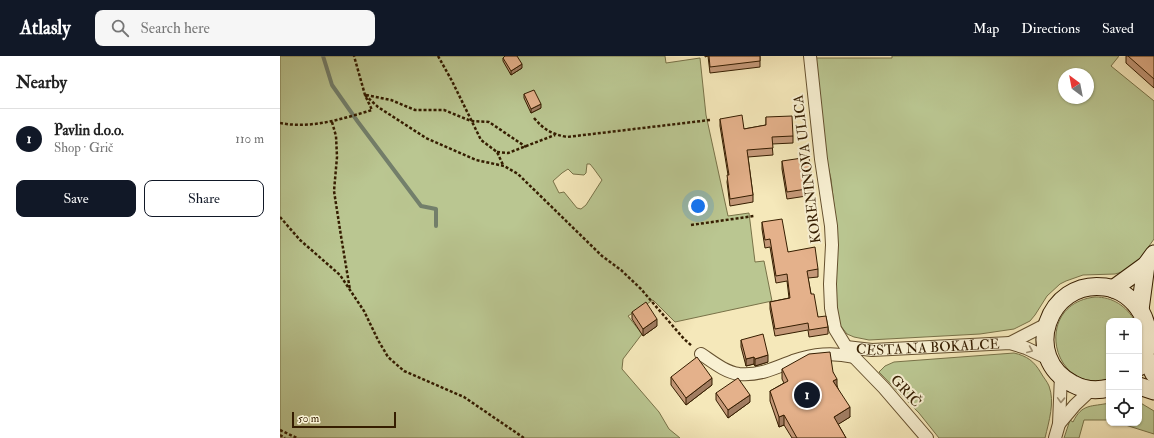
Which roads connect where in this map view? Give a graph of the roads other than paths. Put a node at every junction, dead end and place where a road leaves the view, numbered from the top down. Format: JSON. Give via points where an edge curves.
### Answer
{"nodes":[{"id":1,"x":810,"y":56,"type":"edge"},
{"id":2,"x":1150,"y":259,"type":"edge"},
{"id":3,"x":1113,"y":289,"type":"junction"},
{"id":4,"x":1140,"y":310,"type":"junction"},
{"id":5,"x":1047,"y":324,"type":"junction"},
{"id":6,"x":1010,"y":343,"type":"junction"},
{"id":7,"x":846,"y":347,"type":"junction"},
{"id":8,"x":701,"y":354,"type":"road end"},
{"id":9,"x":854,"y":357,"type":"junction"},
{"id":10,"x":1049,"y":359,"type":"junction"},
{"id":11,"x":1142,"y":361,"type":"edge"},
{"id":12,"x":1154,"y":374,"type":"edge"},
{"id":13,"x":1060,"y":375,"type":"junction"},
{"id":14,"x":1142,"y":387,"type":"edge"},
{"id":15,"x":1106,"y":388,"type":"edge"},
{"id":16,"x":1092,"y":389,"type":"junction"},
{"id":17,"x":1154,"y":391,"type":"edge"},
{"id":18,"x":1059,"y":424,"type":"junction"},
{"id":19,"x":927,"y":438,"type":"edge"},
{"id":20,"x":1055,"y":438,"type":"edge"}],
"edges":[{"from":1,"to":7,"type":"street","name":"KORENINOVA ULICA","via":[[831,226],[831,308],[835,329]]},
{"from":2,"to":3,"type":"street","name":"CESTA NA BOKALCE"},
{"from":2,"to":4,"type":"street","name":"CESTA NA BOKALCE"},
{"from":3,"to":4,"type":"street","name":"CESTA NA BOKALCE","via":[[1128,297]]},
{"from":3,"to":5,"type":"street","name":"CESTA NA BOKALCE","via":[[1092,287],[1072,293],[1056,306]]},
{"from":4,"to":11,"type":"street","name":"CESTA NA BOKALCE","via":[[1147,329],[1148,343]]},
{"from":5,"to":6,"type":"street","name":"CESTA NA BOKALCE"},
{"from":5,"to":10,"type":"street","name":"CESTA NA BOKALCE","via":[[1045,342]]},
{"from":6,"to":7,"type":"street","name":"CESTA NA BOKALCE","via":[[872,350]]},
{"from":6,"to":10,"type":"street","name":"CESTA NA BOKALCE","one_way":true},
{"from":7,"to":9,"type":"street","name":"GRIČ"},
{"from":8,"to":9,"type":"street","via":[[721,368],[738,374],[752,375],[808,357],[839,354]]},
{"from":9,"to":19,"type":"street","name":"GRIČ"},
{"from":10,"to":13,"type":"street","name":"CESTA NA BOKALCE"},
{"from":11,"to":12,"type":"street","name":"CESTA NA BOKALCE"},
{"from":13,"to":16,"type":"street","name":"CESTA NA BOKALCE","via":[[1078,386]]},
{"from":13,"to":18,"type":"street","one_way":true},
{"from":14,"to":17,"type":"street"},
{"from":15,"to":16,"type":"street","name":"CESTA NA BOKALCE"},
{"from":16,"to":18,"type":"street"},
{"from":18,"to":20,"type":"street"}]}
